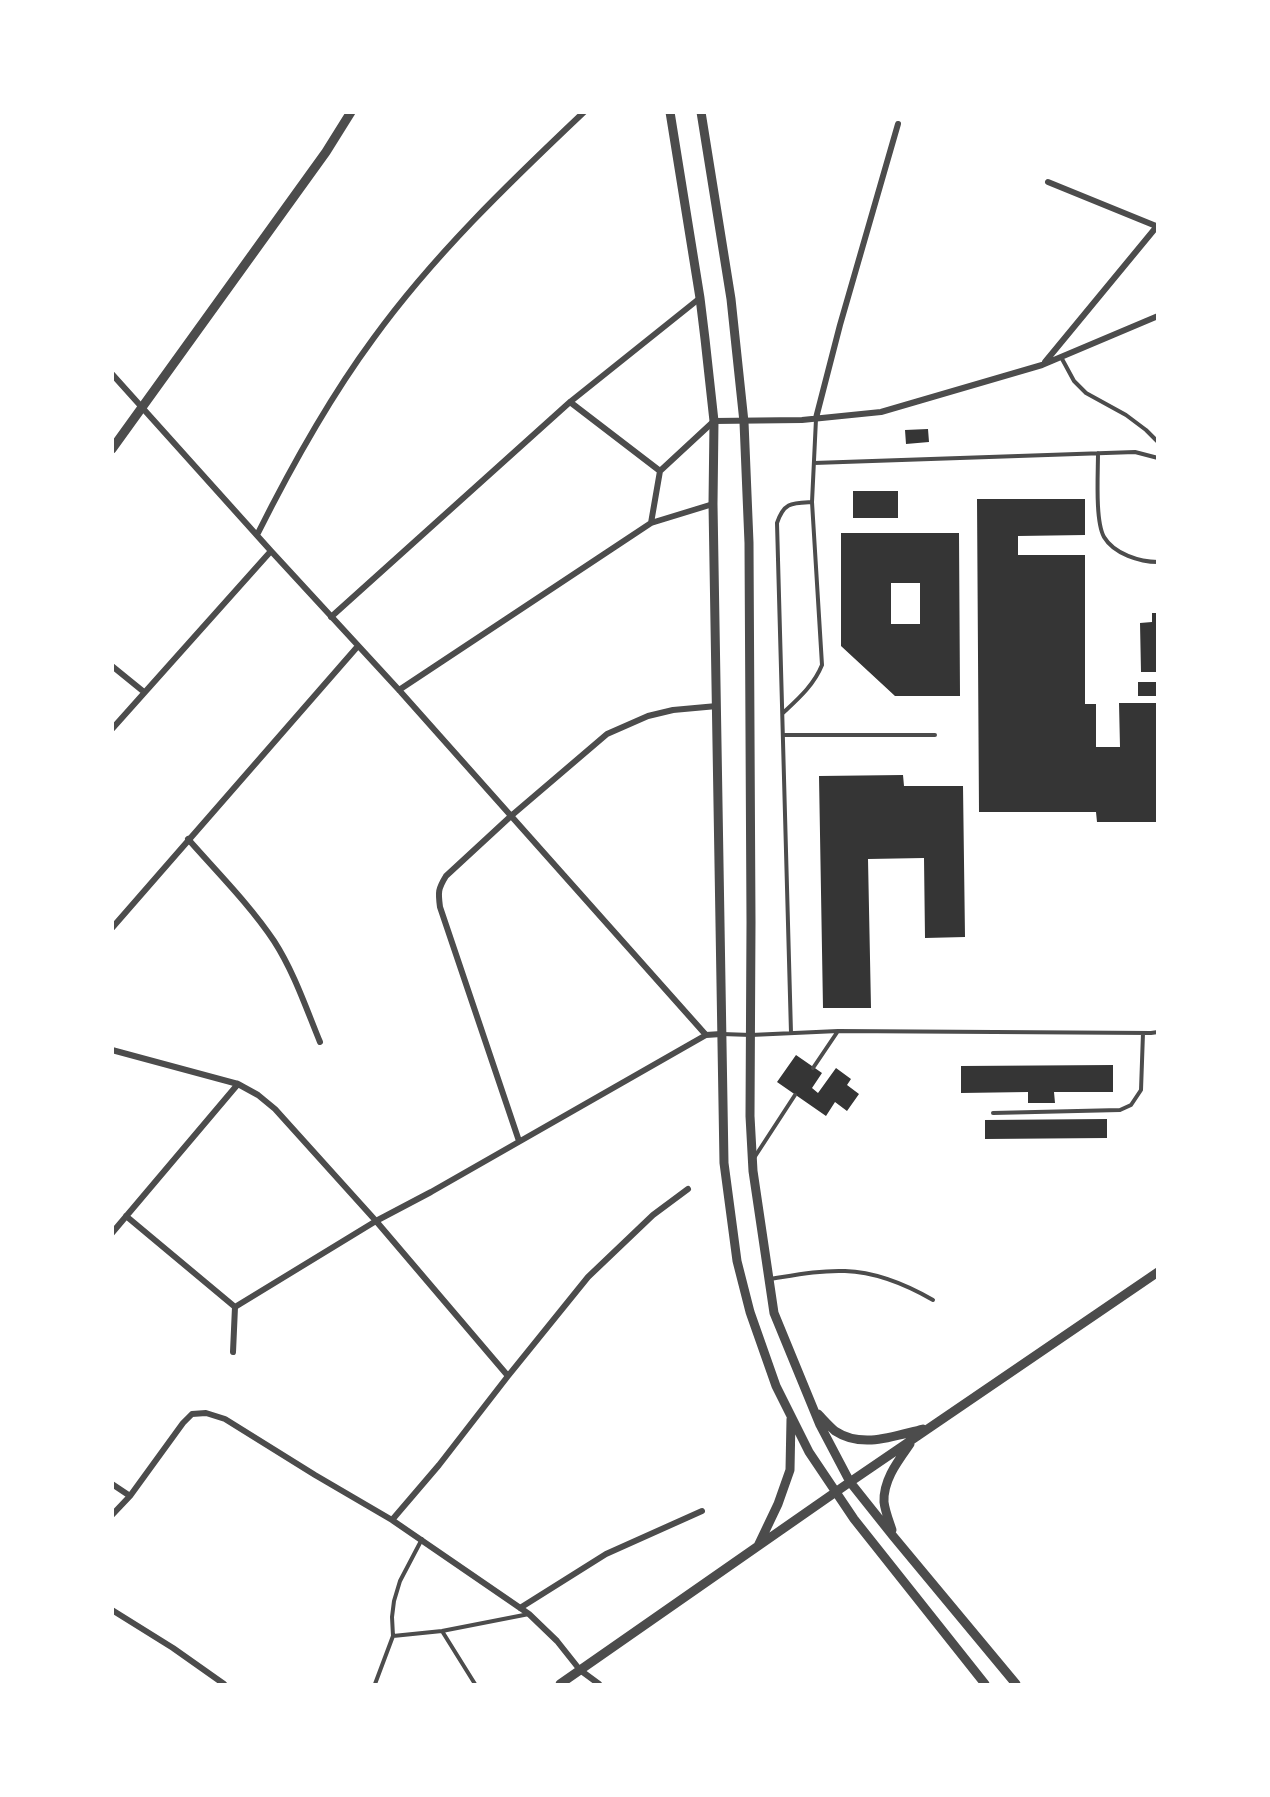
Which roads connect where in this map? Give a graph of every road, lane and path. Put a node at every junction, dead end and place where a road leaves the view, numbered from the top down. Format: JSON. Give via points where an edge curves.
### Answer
{"nodes":[{"id":1,"x":351,"y":112,"type":"edge"},
{"id":2,"x":584,"y":112,"type":"edge"},
{"id":3,"x":670,"y":112,"type":"edge"},
{"id":4,"x":701,"y":112,"type":"edge"},
{"id":5,"x":898,"y":124,"type":"dead end"},
{"id":6,"x":1048,"y":182,"type":"dead end"},
{"id":7,"x":1157,"y":226,"type":"edge"},
{"id":8,"x":700,"y":298,"type":"junction"},
{"id":9,"x":1158,"y":316,"type":"edge"},
{"id":10,"x":1061,"y":357,"type":"junction"},
{"id":11,"x":1042,"y":365,"type":"junction"},
{"id":12,"x":112,"y":374,"type":"edge"},
{"id":13,"x":570,"y":402,"type":"junction"},
{"id":14,"x":142,"y":407,"type":"junction"},
{"id":15,"x":816,"y":418,"type":"junction"},
{"id":16,"x":714,"y":421,"type":"junction"},
{"id":17,"x":744,"y":422,"type":"junction"},
{"id":18,"x":1158,"y":442,"type":"edge"},
{"id":19,"x":112,"y":449,"type":"edge"},
{"id":20,"x":1098,"y":453,"type":"junction"},
{"id":21,"x":1158,"y":458,"type":"edge"},
{"id":22,"x":814,"y":463,"type":"junction"},
{"id":23,"x":660,"y":471,"type":"junction"},
{"id":24,"x":812,"y":502,"type":"junction"},
{"id":25,"x":713,"y":504,"type":"junction"},
{"id":26,"x":651,"y":523,"type":"junction"},
{"id":27,"x":257,"y":535,"type":"junction"},
{"id":28,"x":271,"y":551,"type":"junction"},
{"id":29,"x":1158,"y":562,"type":"edge"},
{"id":30,"x":331,"y":617,"type":"junction"},
{"id":31,"x":358,"y":646,"type":"junction"},
{"id":32,"x":112,"y":666,"type":"edge"},
{"id":33,"x":399,"y":690,"type":"junction"},
{"id":34,"x":144,"y":692,"type":"junction"},
{"id":35,"x":717,"y":706,"type":"junction"},
{"id":36,"x":783,"y":713,"type":"junction"},
{"id":37,"x":112,"y":729,"type":"edge"},
{"id":38,"x":783,"y":735,"type":"junction"},
{"id":39,"x":935,"y":735,"type":"dead end"},
{"id":40,"x":511,"y":816,"type":"junction"},
{"id":41,"x":188,"y":839,"type":"junction"},
{"id":42,"x":112,"y":928,"type":"edge"},
{"id":43,"x":838,"y":1031,"type":"junction"},
{"id":44,"x":1158,"y":1032,"type":"edge"},
{"id":45,"x":792,"y":1033,"type":"junction"},
{"id":46,"x":1143,"y":1033,"type":"junction"},
{"id":47,"x":722,"y":1034,"type":"junction"},
{"id":48,"x":706,"y":1035,"type":"junction"},
{"id":49,"x":751,"y":1035,"type":"junction"},
{"id":50,"x":320,"y":1042,"type":"dead end"},
{"id":51,"x":112,"y":1050,"type":"edge"},
{"id":52,"x":813,"y":1068,"type":"dead end"},
{"id":53,"x":238,"y":1084,"type":"junction"},
{"id":54,"x":795,"y":1095,"type":"dead end"},
{"id":55,"x":993,"y":1113,"type":"dead end"},
{"id":56,"x":519,"y":1141,"type":"junction"},
{"id":57,"x":752,"y":1161,"type":"junction"},
{"id":58,"x":688,"y":1189,"type":"dead end"},
{"id":59,"x":126,"y":1215,"type":"junction"},
{"id":60,"x":376,"y":1221,"type":"junction"},
{"id":61,"x":112,"y":1233,"type":"edge"},
{"id":62,"x":1158,"y":1272,"type":"edge"},
{"id":63,"x":770,"y":1279,"type":"junction"},
{"id":64,"x":933,"y":1300,"type":"dead end"},
{"id":65,"x":235,"y":1307,"type":"junction"},
{"id":66,"x":233,"y":1352,"type":"dead end"},
{"id":67,"x":508,"y":1376,"type":"junction"},
{"id":68,"x":814,"y":1410,"type":"junction"},
{"id":69,"x":791,"y":1415,"type":"junction"},
{"id":70,"x":930,"y":1428,"type":"junction"},
{"id":71,"x":915,"y":1438,"type":"junction"},
{"id":72,"x":850,"y":1482,"type":"junction"},
{"id":73,"x":112,"y":1484,"type":"edge"},
{"id":74,"x":836,"y":1492,"type":"junction"},
{"id":75,"x":129,"y":1496,"type":"junction"},
{"id":76,"x":702,"y":1511,"type":"dead end"},
{"id":77,"x":112,"y":1515,"type":"edge"},
{"id":78,"x":392,"y":1520,"type":"junction"},
{"id":79,"x":893,"y":1536,"type":"junction"},
{"id":80,"x":422,"y":1539,"type":"junction"},
{"id":81,"x":757,"y":1548,"type":"junction"},
{"id":82,"x":520,"y":1608,"type":"junction"},
{"id":83,"x":112,"y":1610,"type":"edge"},
{"id":84,"x":529,"y":1614,"type":"junction"},
{"id":85,"x":442,"y":1631,"type":"junction"},
{"id":86,"x":393,"y":1636,"type":"junction"},
{"id":87,"x":580,"y":1670,"type":"junction"},
{"id":88,"x":224,"y":1684,"type":"edge"},
{"id":89,"x":375,"y":1684,"type":"edge"},
{"id":90,"x":475,"y":1684,"type":"edge"},
{"id":91,"x":560,"y":1684,"type":"edge"},
{"id":92,"x":599,"y":1684,"type":"edge"},
{"id":93,"x":985,"y":1684,"type":"edge"},
{"id":94,"x":1016,"y":1684,"type":"edge"}],
"edges":[{"from":1,"to":14,"type":"street"},
{"from":2,"to":27,"type":"street","via":[[437,259],[373,339],[317,424]]},
{"from":3,"to":8,"type":"street"},
{"from":4,"to":17,"type":"street","via":[[731,299]]},
{"from":5,"to":15,"type":"street"},
{"from":6,"to":7,"type":"street"},
{"from":7,"to":11,"type":"street"},
{"from":8,"to":13,"type":"street"},
{"from":8,"to":16,"type":"street"},
{"from":9,"to":10,"type":"street"},
{"from":10,"to":11,"type":"street"},
{"from":10,"to":18,"type":"lane","via":[[1074,381],[1086,393],[1126,415]]},
{"from":11,"to":15,"type":"street","via":[[881,412]]},
{"from":12,"to":14,"type":"street"},
{"from":13,"to":23,"type":"street"},
{"from":13,"to":30,"type":"street"},
{"from":14,"to":19,"type":"street"},
{"from":14,"to":27,"type":"street"},
{"from":15,"to":17,"type":"street"},
{"from":15,"to":22,"type":"lane"},
{"from":16,"to":17,"type":"street"},
{"from":16,"to":23,"type":"street"},
{"from":16,"to":25,"type":"street"},
{"from":17,"to":49,"type":"street","via":[[749,554]]},
{"from":20,"to":21,"type":"lane","via":[[1135,452]]},
{"from":20,"to":22,"type":"lane"},
{"from":20,"to":29,"type":"lane","via":[[1099,518],[1104,537],[1118,550],[1146,562]]},
{"from":22,"to":24,"type":"lane"},
{"from":23,"to":26,"type":"street"},
{"from":24,"to":36,"type":"lane","via":[[822,665],[807,689]]},
{"from":24,"to":36,"type":"lane","via":[[790,503],[777,523]]},
{"from":25,"to":26,"type":"street"},
{"from":25,"to":35,"type":"street"},
{"from":26,"to":33,"type":"street"},
{"from":27,"to":28,"type":"street"},
{"from":28,"to":30,"type":"street"},
{"from":28,"to":34,"type":"street"},
{"from":30,"to":31,"type":"street"},
{"from":31,"to":33,"type":"street"},
{"from":31,"to":41,"type":"street"},
{"from":32,"to":34,"type":"street"},
{"from":33,"to":40,"type":"street"},
{"from":34,"to":37,"type":"street"},
{"from":35,"to":40,"type":"street","via":[[648,716],[607,734]]},
{"from":35,"to":47,"type":"street"},
{"from":36,"to":38,"type":"lane"},
{"from":38,"to":39,"type":"lane"},
{"from":38,"to":45,"type":"lane"},
{"from":40,"to":48,"type":"street"},
{"from":40,"to":56,"type":"street","via":[[446,876],[438,892]]},
{"from":41,"to":42,"type":"street"},
{"from":41,"to":50,"type":"street","via":[[274,942],[291,970]]},
{"from":43,"to":45,"type":"lane"},
{"from":43,"to":46,"type":"lane"},
{"from":43,"to":52,"type":"lane"},
{"from":44,"to":46,"type":"lane"},
{"from":45,"to":49,"type":"lane"},
{"from":46,"to":55,"type":"lane","via":[[1141,1089],[1131,1105],[1120,1110]]},
{"from":47,"to":48,"type":"street"},
{"from":47,"to":49,"type":"lane"},
{"from":47,"to":69,"type":"street","via":[[723,1163],[737,1261],[750,1312],[776,1386]]},
{"from":48,"to":56,"type":"street"},
{"from":49,"to":57,"type":"street"},
{"from":51,"to":53,"type":"street"},
{"from":53,"to":59,"type":"street"},
{"from":53,"to":60,"type":"street","via":[[275,1109]]},
{"from":54,"to":57,"type":"lane"},
{"from":56,"to":60,"type":"street"},
{"from":57,"to":63,"type":"street"},
{"from":58,"to":67,"type":"street","via":[[653,1215],[588,1277]]},
{"from":59,"to":61,"type":"street"},
{"from":59,"to":65,"type":"street"},
{"from":60,"to":65,"type":"street"},
{"from":60,"to":67,"type":"street"},
{"from":62,"to":70,"type":"street"},
{"from":63,"to":64,"type":"lane","via":[[846,1271],[909,1287]]},
{"from":63,"to":68,"type":"street","via":[[774,1313]]},
{"from":65,"to":66,"type":"street"},
{"from":67,"to":78,"type":"street"},
{"from":68,"to":70,"type":"street","via":[[835,1431],[858,1440],[880,1440]]},
{"from":68,"to":72,"type":"street"},
{"from":69,"to":74,"type":"street","via":[[809,1452]]},
{"from":69,"to":81,"type":"street","via":[[790,1470]]},
{"from":70,"to":71,"type":"street"},
{"from":71,"to":72,"type":"street"},
{"from":71,"to":79,"type":"street","via":[[891,1472],[885,1489],[884,1503]]},
{"from":72,"to":74,"type":"street"},
{"from":72,"to":79,"type":"street"},
{"from":73,"to":75,"type":"street"},
{"from":74,"to":81,"type":"street"},
{"from":74,"to":93,"type":"street"},
{"from":75,"to":77,"type":"street"},
{"from":75,"to":78,"type":"street","via":[[183,1423],[192,1414],[206,1413],[225,1419]]},
{"from":76,"to":82,"type":"street","via":[[606,1554]]},
{"from":78,"to":80,"type":"street"},
{"from":79,"to":94,"type":"street"},
{"from":80,"to":82,"type":"street"},
{"from":80,"to":86,"type":"lane","via":[[394,1601]]},
{"from":81,"to":87,"type":"street"},
{"from":82,"to":84,"type":"street"},
{"from":83,"to":88,"type":"street"},
{"from":84,"to":85,"type":"lane"},
{"from":84,"to":87,"type":"street"},
{"from":85,"to":86,"type":"lane"},
{"from":85,"to":90,"type":"lane"},
{"from":86,"to":89,"type":"lane"},
{"from":87,"to":91,"type":"street"},
{"from":87,"to":92,"type":"street"}]}
